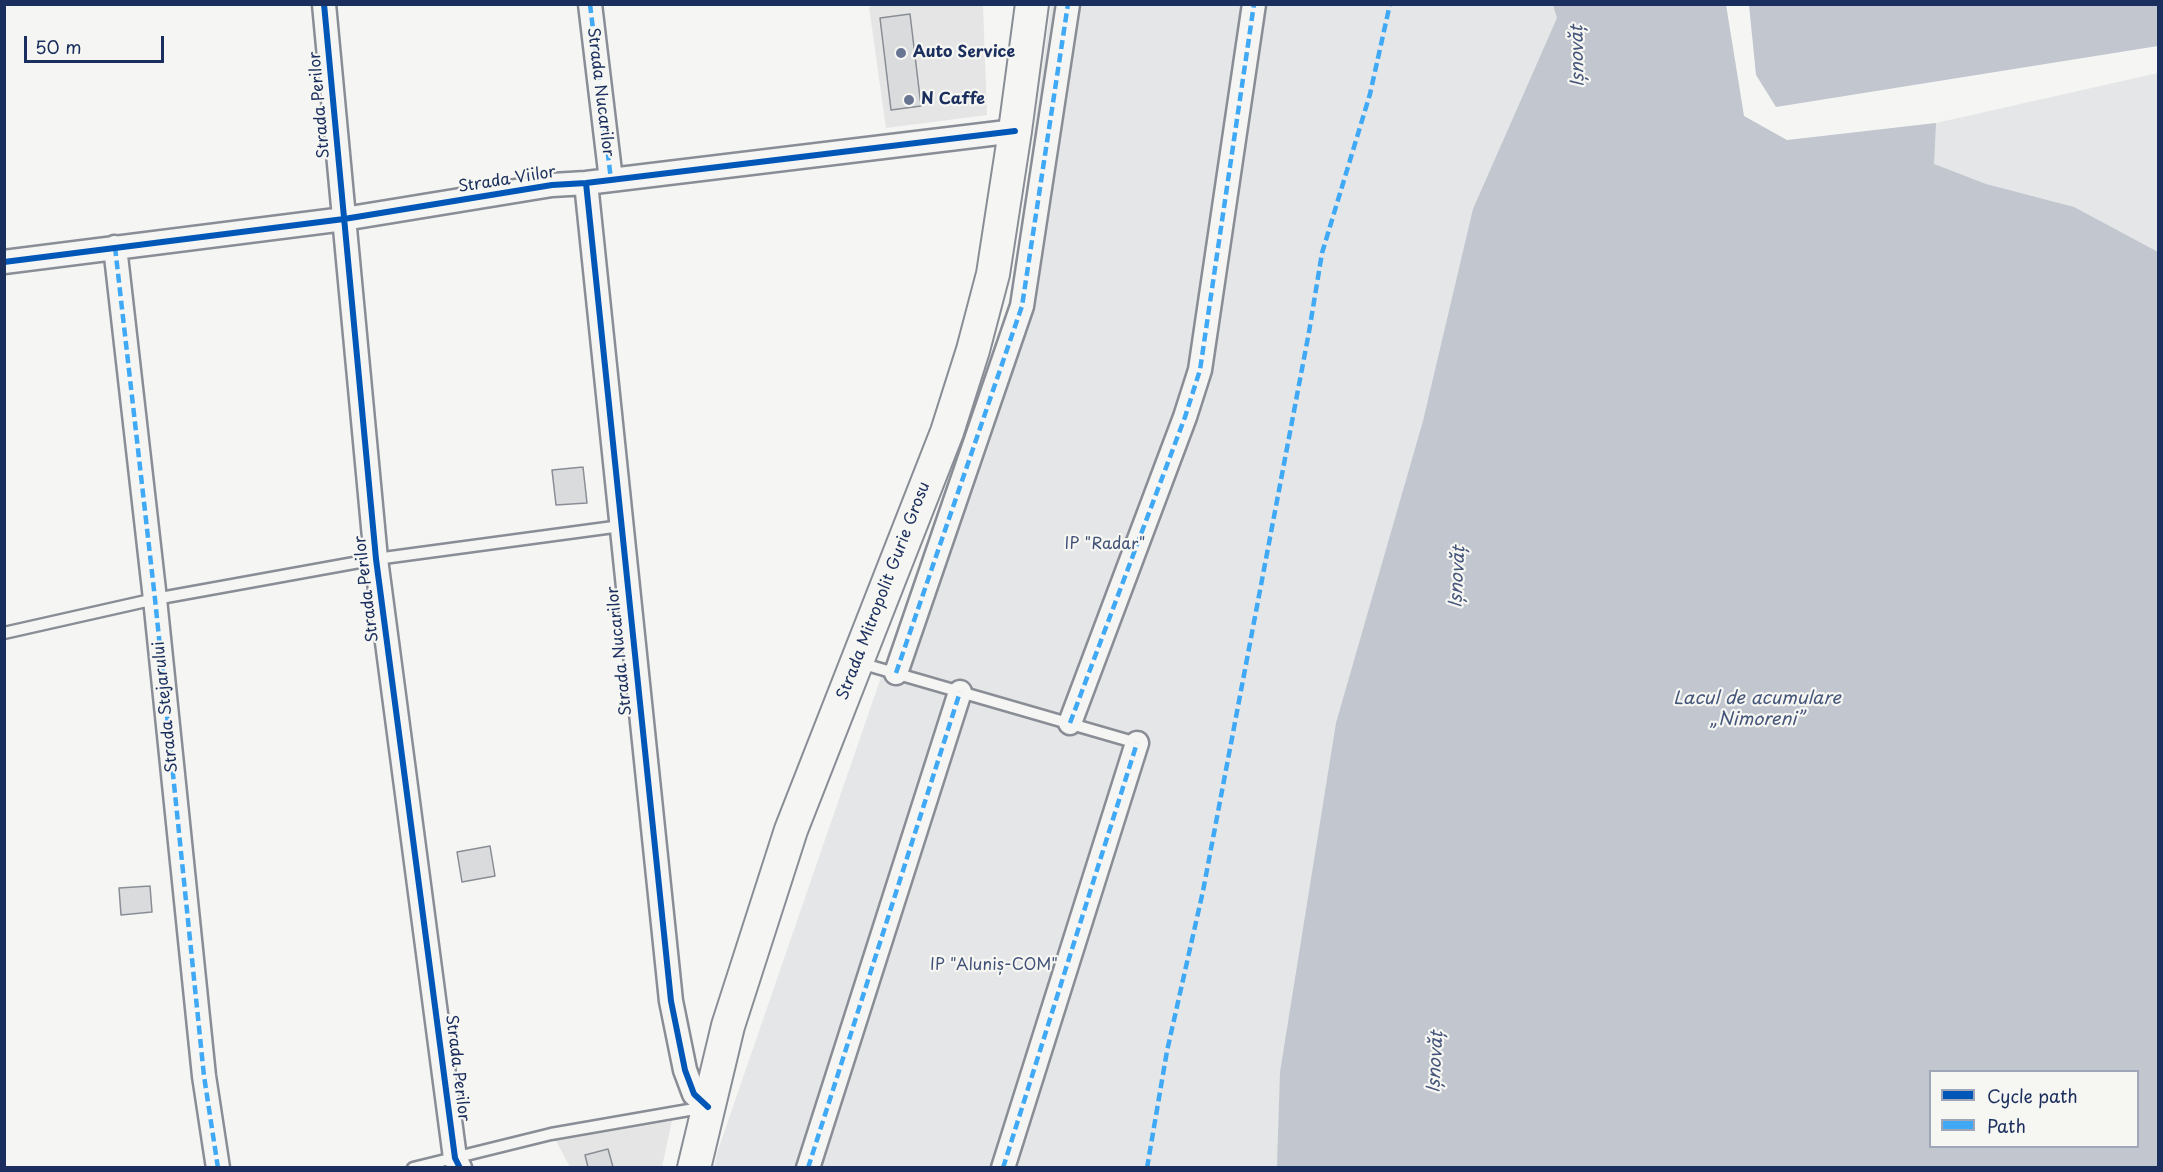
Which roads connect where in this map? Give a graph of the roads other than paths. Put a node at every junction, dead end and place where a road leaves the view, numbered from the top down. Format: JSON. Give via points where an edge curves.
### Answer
{"nodes":[{"id":1,"x":324,"y":4,"type":"edge"},
{"id":2,"x":590,"y":4,"type":"edge"},
{"id":3,"x":1032,"y":4,"type":"edge"},
{"id":4,"x":1068,"y":4,"type":"edge"},
{"id":5,"x":1254,"y":4,"type":"edge"},
{"id":6,"x":1015,"y":131,"type":"junction"},
{"id":7,"x":611,"y":180,"type":"junction"},
{"id":8,"x":586,"y":183,"type":"junction"},
{"id":9,"x":344,"y":219,"type":"junction"},
{"id":10,"x":115,"y":247,"type":"junction"},
{"id":11,"x":4,"y":262,"type":"edge"},
{"id":12,"x":621,"y":526,"type":"junction"},
{"id":13,"x":376,"y":559,"type":"junction"},
{"id":14,"x":155,"y":599,"type":"junction"},
{"id":15,"x":4,"y":633,"type":"edge"},
{"id":16,"x":856,"y":662,"type":"junction"},
{"id":17,"x":897,"y":673,"type":"junction"},
{"id":18,"x":960,"y":692,"type":"junction"},
{"id":19,"x":1070,"y":723,"type":"junction"},
{"id":20,"x":1137,"y":743,"type":"joint"},
{"id":21,"x":708,"y":1107,"type":"junction"},
{"id":22,"x":457,"y":1163,"type":"edge"},
{"id":23,"x":218,"y":1167,"type":"edge"},
{"id":24,"x":412,"y":1167,"type":"edge"},
{"id":25,"x":694,"y":1167,"type":"edge"},
{"id":26,"x":808,"y":1167,"type":"edge"},
{"id":27,"x":1003,"y":1167,"type":"edge"}],
"edges":[{"from":1,"to":9,"type":"street","name":"Strada Perilor"},
{"from":2,"to":7,"type":"street","name":"Strada Nucarilor"},
{"from":3,"to":6,"type":"main road","name":"Strada Mitropolit Gurie Grosu"},
{"from":4,"to":17,"type":"street","via":[[1022,306]]},
{"from":5,"to":19,"type":"street","via":[[1200,370]]},
{"from":6,"to":7,"type":"street","name":"Strada Viilor"},
{"from":6,"to":16,"type":"main road","name":"Strada Mitropolit Gurie Grosu","via":[[993,274],[973,350],[947,432]]},
{"from":7,"to":8,"type":"street","name":"Strada Viilor"},
{"from":8,"to":9,"type":"street","name":"Strada Viilor","via":[[552,185]]},
{"from":8,"to":12,"type":"street","name":"Strada Nucarilor"},
{"from":9,"to":10,"type":"street","name":"Strada Viilor"},
{"from":9,"to":13,"type":"street","name":"Strada Perilor"},
{"from":10,"to":11,"type":"street","name":"Strada Viilor"},
{"from":10,"to":14,"type":"street","name":"Strada Stejarului"},
{"from":12,"to":13,"type":"lane"},
{"from":12,"to":21,"type":"street","name":"Strada Nucarilor","via":[[671,1001],[685,1070],[694,1094]]},
{"from":13,"to":14,"type":"lane"},
{"from":13,"to":22,"type":"street","name":"Strada Perilor"},
{"from":14,"to":15,"type":"lane"},
{"from":14,"to":23,"type":"street","name":"Strada Stejarului","via":[[204,1076]]},
{"from":16,"to":17,"type":"lane"},
{"from":16,"to":21,"type":"main road","name":"Strada Mitropolit Gurie Grosu","via":[[791,830],[728,1026]]},
{"from":17,"to":18,"type":"lane"},
{"from":18,"to":19,"type":"lane"},
{"from":18,"to":26,"type":"street"},
{"from":19,"to":20,"type":"lane"},
{"from":20,"to":27,"type":"street"},
{"from":21,"to":22,"type":"lane","via":[[562,1131]]},
{"from":21,"to":25,"type":"main road","name":"Strada Mitropolit Gurie Grosu"},
{"from":22,"to":24,"type":"lane"}]}
